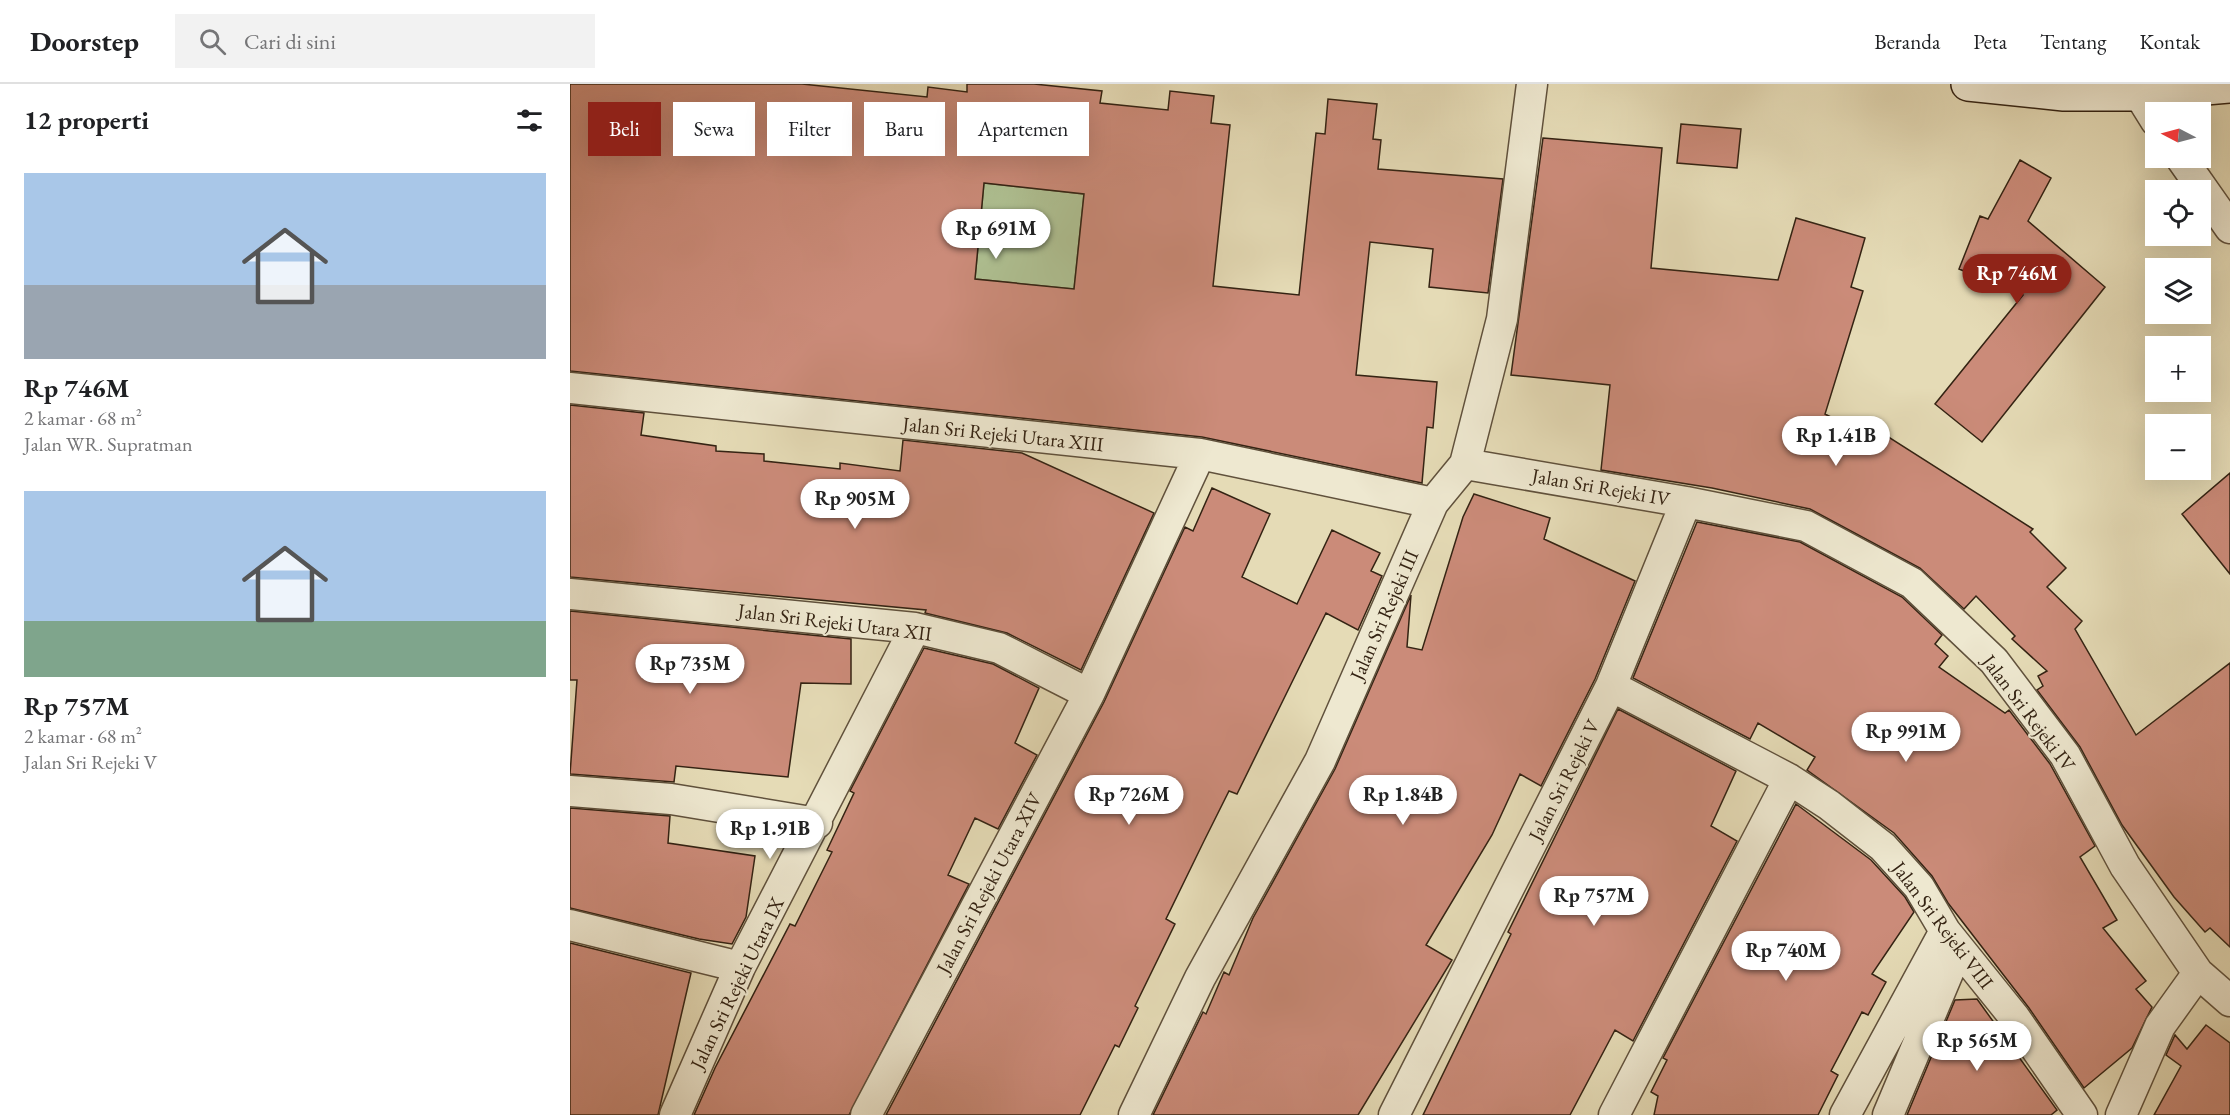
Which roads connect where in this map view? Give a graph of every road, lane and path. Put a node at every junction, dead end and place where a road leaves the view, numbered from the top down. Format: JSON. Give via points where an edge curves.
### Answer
{"nodes":[{"id":1,"x":1532,"y":84,"type":"edge"},
{"id":2,"x":1968,"y":84,"type":"edge"},
{"id":3,"x":2230,"y":86,"type":"edge"},
{"id":4,"x":2135,"y":89,"type":"edge"},
{"id":5,"x":2145,"y":104,"type":"edge"},
{"id":6,"x":2188,"y":168,"type":"edge"},
{"id":7,"x":2230,"y":228,"type":"edge"},
{"id":8,"x":570,"y":388,"type":"edge"},
{"id":9,"x":1200,"y":454,"type":"junction"},
{"id":10,"x":1465,"y":464,"type":"junction"},
{"id":11,"x":1686,"y":502,"type":"junction"},
{"id":12,"x":1433,"y":503,"type":"junction"},
{"id":13,"x":570,"y":594,"type":"edge"},
{"id":14,"x":915,"y":628,"type":"junction"},
{"id":15,"x":1611,"y":686,"type":"junction"},
{"id":16,"x":1089,"y":694,"type":"junction"},
{"id":17,"x":1789,"y":779,"type":"junction"},
{"id":18,"x":570,"y":791,"type":"edge"},
{"id":19,"x":817,"y":823,"type":"junction"},
{"id":20,"x":570,"y":925,"type":"edge"},
{"id":21,"x":1952,"y":940,"type":"junction"},
{"id":22,"x":740,"y":967,"type":"junction"},
{"id":23,"x":2198,"y":973,"type":"junction"},
{"id":24,"x":2230,"y":1001,"type":"edge"},
{"id":25,"x":675,"y":1115,"type":"edge"},
{"id":26,"x":866,"y":1115,"type":"edge"},
{"id":27,"x":1134,"y":1115,"type":"edge"},
{"id":28,"x":1394,"y":1115,"type":"edge"},
{"id":29,"x":1614,"y":1115,"type":"edge"},
{"id":30,"x":1845,"y":1115,"type":"edge"},
{"id":31,"x":1888,"y":1115,"type":"edge"},
{"id":32,"x":2082,"y":1115,"type":"edge"},
{"id":33,"x":2121,"y":1115,"type":"edge"}],
"edges":[{"from":1,"to":10,"type":"street","name":"Jalan Sri Rejeki III","via":[[1502,319]]},
{"from":2,"to":4,"type":"main road","via":[[2064,94]]},
{"from":3,"to":4,"type":"main road"},
{"from":4,"to":5,"type":"street"},
{"from":6,"to":7,"type":"street"},
{"from":8,"to":9,"type":"street","name":"Jalan Sri Rejeki Utara XIII"},
{"from":9,"to":12,"type":"street","name":"Jalan Sri Rejeki Utara XIII"},
{"from":9,"to":16,"type":"street","name":"Jalan Sri Rejeki Utara XIV"},
{"from":10,"to":11,"type":"street","name":"Jalan Sri Rejeki IV"},
{"from":10,"to":12,"type":"street","name":"Jalan Sri Rejeki III"},
{"from":11,"to":15,"type":"street","name":"Jalan Sri Rejeki V"},
{"from":11,"to":23,"type":"street","name":"Jalan Sri Rejeki IV","via":[[1806,526],[1912,583],[1994,660],[2065,755],[2125,866]]},
{"from":12,"to":27,"type":"street","name":"Jalan Sri Rejeki III","via":[[1320,760],[1200,978]]},
{"from":13,"to":14,"type":"street","name":"Jalan Sri Rejeki Utara XII"},
{"from":14,"to":16,"type":"street","name":"Jalan Sri Rejeki Utara XII","via":[[999,648]]},
{"from":14,"to":19,"type":"street","name":"Jalan Sri Rejeki Utara IX"},
{"from":15,"to":17,"type":"street","name":"Jalan Sri Rejeki VIII"},
{"from":15,"to":28,"type":"street","name":"Jalan Sri Rejeki V"},
{"from":16,"to":26,"type":"street","name":"Jalan Sri Rejeki Utara XIV"},
{"from":17,"to":21,"type":"street","name":"Jalan Sri Rejeki VIII","via":[[1883,847],[1919,887]]},
{"from":17,"to":29,"type":"street"},
{"from":18,"to":19,"type":"street","via":[[671,799]]},
{"from":19,"to":22,"type":"street","name":"Jalan Sri Rejeki Utara IX"},
{"from":20,"to":22,"type":"street"},
{"from":21,"to":30,"type":"street"},
{"from":21,"to":31,"type":"street"},
{"from":21,"to":32,"type":"street","name":"Jalan Sri Rejeki VIII","via":[[2015,1018]]},
{"from":22,"to":25,"type":"street","name":"Jalan Sri Rejeki Utara IX"},
{"from":23,"to":24,"type":"street","name":"Jalan Sri Rejeki IV"},
{"from":23,"to":33,"type":"street","via":[[2160,1026]]}]}
